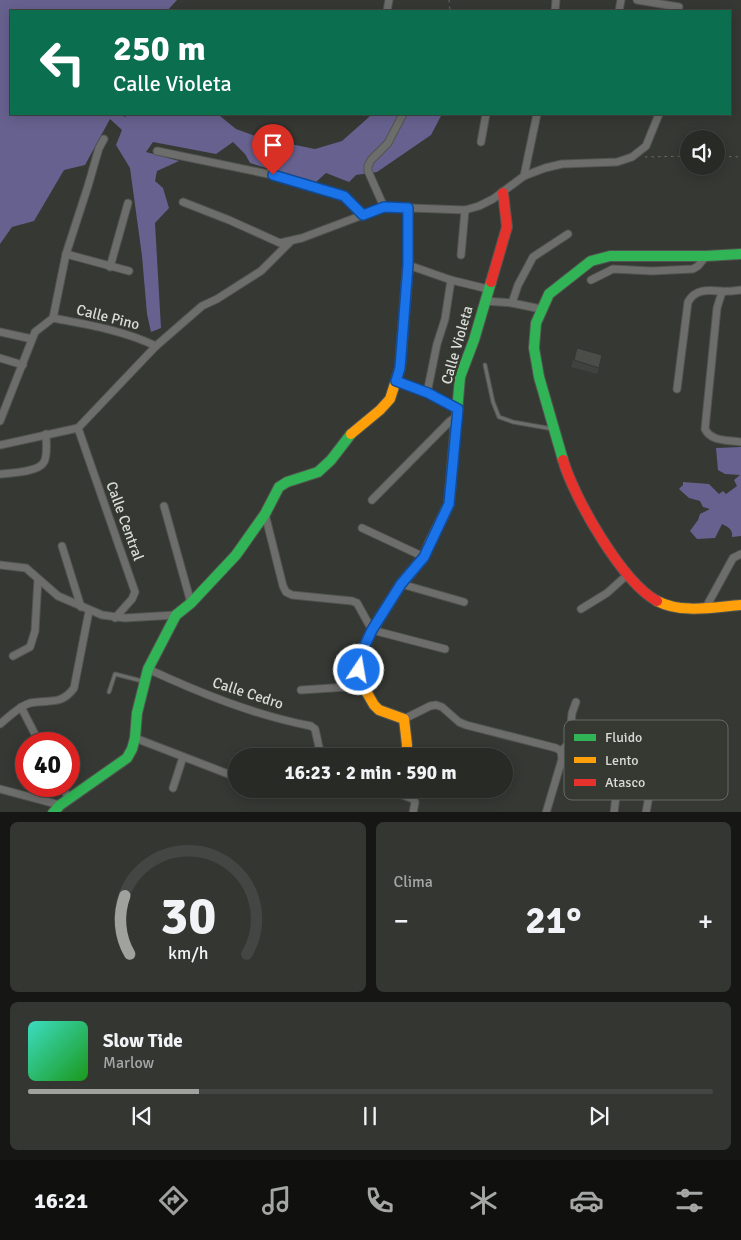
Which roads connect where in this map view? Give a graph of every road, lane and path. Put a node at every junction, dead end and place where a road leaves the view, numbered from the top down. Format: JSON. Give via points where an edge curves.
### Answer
{"nodes":[{"id":1,"x":642,"y":0,"type":"edge"},
{"id":2,"x":680,"y":6,"type":"edge"},
{"id":3,"x":402,"y":115,"type":"edge"},
{"id":4,"x":486,"y":115,"type":"edge"},
{"id":5,"x":538,"y":115,"type":"edge"},
{"id":6,"x":659,"y":115,"type":"edge"},
{"id":7,"x":104,"y":139,"type":"dead end"},
{"id":8,"x":481,"y":142,"type":"dead end"},
{"id":9,"x":157,"y":151,"type":"dead end"},
{"id":10,"x":680,"y":156,"type":"edge"},
{"id":11,"x":725,"y":156,"type":"edge"},
{"id":12,"x":632,"y":157,"type":"junction"},
{"id":13,"x":741,"y":157,"type":"edge"},
{"id":14,"x":524,"y":176,"type":"junction"},
{"id":15,"x":503,"y":193,"type":"junction"},
{"id":16,"x":183,"y":202,"type":"dead end"},
{"id":17,"x":128,"y":203,"type":"dead end"},
{"id":18,"x":384,"y":207,"type":"junction"},
{"id":19,"x":408,"y":208,"type":"junction"},
{"id":20,"x":465,"y":210,"type":"junction"},
{"id":21,"x":363,"y":215,"type":"junction"},
{"id":22,"x":568,"y":234,"type":"dead end"},
{"id":23,"x":290,"y":242,"type":"junction"},
{"id":24,"x":66,"y":254,"type":"junction"},
{"id":25,"x":741,"y":254,"type":"edge"},
{"id":26,"x":461,"y":255,"type":"dead end"},
{"id":27,"x":706,"y":256,"type":"junction"},
{"id":28,"x":408,"y":265,"type":"junction"},
{"id":29,"x":110,"y":267,"type":"junction"},
{"id":30,"x":129,"y":271,"type":"dead end"},
{"id":31,"x":452,"y":280,"type":"junction"},
{"id":32,"x":590,"y":280,"type":"dead end"},
{"id":33,"x":488,"y":289,"type":"junction"},
{"id":34,"x":741,"y":290,"type":"edge"},
{"id":35,"x":722,"y":292,"type":"junction"},
{"id":36,"x":485,"y":301,"type":"junction"},
{"id":37,"x":512,"y":302,"type":"junction"},
{"id":38,"x":540,"y":309,"type":"junction"},
{"id":39,"x":53,"y":318,"type":"junction"},
{"id":40,"x":0,"y":332,"type":"edge"},
{"id":41,"x":32,"y":339,"type":"junction"},
{"id":42,"x":156,"y":346,"type":"junction"},
{"id":43,"x":0,"y":358,"type":"edge"},
{"id":44,"x":23,"y":365,"type":"junction"},
{"id":45,"x":485,"y":365,"type":"dead end"},
{"id":46,"x":396,"y":381,"type":"junction"},
{"id":47,"x":677,"y":389,"type":"dead end"},
{"id":48,"x":428,"y":393,"type":"junction"},
{"id":49,"x":458,"y":413,"type":"junction"},
{"id":50,"x":0,"y":421,"type":"edge"},
{"id":51,"x":78,"y":428,"type":"junction"},
{"id":52,"x":553,"y":429,"type":"junction"},
{"id":53,"x":46,"y":434,"type":"junction"},
{"id":54,"x":741,"y":442,"type":"edge"},
{"id":55,"x":0,"y":445,"type":"edge"},
{"id":56,"x":0,"y":474,"type":"edge"},
{"id":57,"x":372,"y":500,"type":"dead end"},
{"id":58,"x":164,"y":506,"type":"dead end"},
{"id":59,"x":265,"y":514,"type":"junction"},
{"id":60,"x":362,"y":528,"type":"dead end"},
{"id":61,"x":62,"y":546,"type":"dead end"},
{"id":62,"x":741,"y":554,"type":"edge"},
{"id":63,"x":424,"y":557,"type":"junction"},
{"id":64,"x":0,"y":565,"type":"edge"},
{"id":65,"x":627,"y":575,"type":"junction"},
{"id":66,"x":38,"y":579,"type":"junction"},
{"id":67,"x":401,"y":584,"type":"junction"},
{"id":68,"x":464,"y":602,"type":"dead end"},
{"id":69,"x":191,"y":603,"type":"junction"},
{"id":70,"x":741,"y":605,"type":"edge"},
{"id":71,"x":81,"y":607,"type":"junction"},
{"id":72,"x":581,"y":609,"type":"dead end"},
{"id":73,"x":705,"y":609,"type":"junction"},
{"id":74,"x":89,"y":610,"type":"junction"},
{"id":75,"x":176,"y":615,"type":"junction"},
{"id":76,"x":115,"y":618,"type":"junction"},
{"id":77,"x":372,"y":630,"type":"junction"},
{"id":78,"x":445,"y":649,"type":"dead end"},
{"id":79,"x":13,"y":656,"type":"dead end"},
{"id":80,"x":148,"y":668,"type":"junction"},
{"id":81,"x":144,"y":682,"type":"junction"},
{"id":82,"x":363,"y":686,"type":"junction"},
{"id":83,"x":301,"y":690,"type":"dead end"},
{"id":84,"x":110,"y":692,"type":"dead end"},
{"id":85,"x":576,"y":702,"type":"dead end"},
{"id":86,"x":21,"y":707,"type":"junction"},
{"id":87,"x":404,"y":719,"type":"junction"},
{"id":88,"x":571,"y":720,"type":"edge"},
{"id":89,"x":0,"y":724,"type":"edge"},
{"id":90,"x":34,"y":732,"type":"edge"},
{"id":91,"x":135,"y":738,"type":"junction"},
{"id":92,"x":319,"y":748,"type":"edge"},
{"id":93,"x":407,"y":748,"type":"edge"},
{"id":94,"x":564,"y":748,"type":"edge"},
{"id":95,"x":561,"y":751,"type":"junction"},
{"id":96,"x":183,"y":757,"type":"junction"},
{"id":97,"x":228,"y":774,"type":"edge"},
{"id":98,"x":173,"y":788,"type":"dead end"},
{"id":99,"x":0,"y":789,"type":"edge"},
{"id":100,"x":411,"y":798,"type":"edge"},
{"id":101,"x":61,"y":805,"type":"edge"},
{"id":102,"x":413,"y":812,"type":"edge"},
{"id":103,"x":546,"y":812,"type":"edge"}],
"edges":[{"from":1,"to":2,"type":"street"},
{"from":3,"to":18,"type":"street","via":[[388,143],[368,166]]},
{"from":4,"to":8,"type":"street"},
{"from":5,"to":14,"type":"street"},
{"from":6,"to":12,"type":"street","via":[[646,146]]},
{"from":7,"to":24,"type":"street"},
{"from":9,"to":21,"type":"street","via":[[273,175],[344,196]]},
{"from":10,"to":12,"type":"path"},
{"from":11,"to":13,"type":"path"},
{"from":12,"to":14,"type":"street","via":[[617,162],[562,164]]},
{"from":14,"to":15,"type":"street"},
{"from":15,"to":20,"type":"street"},
{"from":15,"to":33,"type":"street","name":"Calle Violeta","via":[[507,227]]},
{"from":16,"to":23,"type":"street","via":[[273,241]]},
{"from":17,"to":29,"type":"street"},
{"from":18,"to":19,"type":"street"},
{"from":18,"to":21,"type":"street"},
{"from":19,"to":20,"type":"street"},
{"from":19,"to":28,"type":"street"},
{"from":20,"to":26,"type":"street"},
{"from":21,"to":23,"type":"street"},
{"from":22,"to":37,"type":"street","via":[[533,257]]},
{"from":23,"to":42,"type":"street","via":[[262,271],[202,306]]},
{"from":24,"to":29,"type":"street"},
{"from":24,"to":39,"type":"street"},
{"from":25,"to":27,"type":"street"},
{"from":27,"to":32,"type":"street","via":[[693,269],[613,269]]},
{"from":27,"to":38,"type":"street","via":[[610,256],[591,261],[549,294]]},
{"from":28,"to":31,"type":"street"},
{"from":28,"to":46,"type":"street","via":[[400,368]]},
{"from":29,"to":30,"type":"street"},
{"from":31,"to":33,"type":"street"},
{"from":31,"to":48,"type":"street"},
{"from":33,"to":36,"type":"street","name":"Calle Violeta"},
{"from":34,"to":35,"type":"street"},
{"from":35,"to":47,"type":"street","via":[[700,291],[688,302]]},
{"from":35,"to":54,"type":"street","via":[[717,308],[705,429],[713,438]]},
{"from":36,"to":37,"type":"street"},
{"from":36,"to":49,"type":"street","name":"Calle Violeta","via":[[460,378]]},
{"from":37,"to":38,"type":"street"},
{"from":38,"to":52,"type":"street","via":[[534,348]]},
{"from":39,"to":41,"type":"street","via":[[35,332]]},
{"from":39,"to":42,"type":"street","name":"Calle Pino","via":[[112,329]]},
{"from":40,"to":41,"type":"street"},
{"from":41,"to":44,"type":"street"},
{"from":42,"to":51,"type":"street"},
{"from":43,"to":44,"type":"street"},
{"from":44,"to":50,"type":"street"},
{"from":45,"to":52,"type":"lane","via":[[499,417]]},
{"from":46,"to":48,"type":"street","name":"Calle Violeta"},
{"from":46,"to":59,"type":"street","via":[[390,399],[351,434],[331,460],[318,472],[279,487]]},
{"from":48,"to":49,"type":"street","name":"Calle Violeta"},
{"from":49,"to":57,"type":"street"},
{"from":49,"to":63,"type":"street","name":"Calle Violeta","via":[[449,504]]},
{"from":51,"to":53,"type":"street"},
{"from":51,"to":76,"type":"street","name":"Calle Central","via":[[136,592]]},
{"from":52,"to":65,"type":"street","via":[[568,477],[602,539]]},
{"from":53,"to":55,"type":"street"},
{"from":53,"to":56,"type":"street","via":[[44,464],[37,469]]},
{"from":58,"to":69,"type":"street"},
{"from":59,"to":69,"type":"street","via":[[236,555]]},
{"from":59,"to":77,"type":"street","via":[[286,592],[352,601]]},
{"from":60,"to":63,"type":"street"},
{"from":61,"to":71,"type":"street"},
{"from":62,"to":73,"type":"street","via":[[733,558]]},
{"from":63,"to":67,"type":"street","name":"Calle Violeta"},
{"from":64,"to":66,"type":"street","via":[[26,568]]},
{"from":65,"to":72,"type":"street","via":[[607,593]]},
{"from":65,"to":73,"type":"street","via":[[637,587],[666,606]]},
{"from":66,"to":71,"type":"street","via":[[58,596]]},
{"from":66,"to":79,"type":"street","via":[[35,631],[30,647]]},
{"from":67,"to":68,"type":"street"},
{"from":67,"to":77,"type":"street","name":"Calle Violeta"},
{"from":69,"to":75,"type":"street"},
{"from":70,"to":73,"type":"street"},
{"from":71,"to":74,"type":"street"},
{"from":74,"to":76,"type":"street"},
{"from":74,"to":86,"type":"street","via":[[74,688],[60,700],[28,703]]},
{"from":75,"to":76,"type":"street"},
{"from":75,"to":80,"type":"street"},
{"from":77,"to":78,"type":"street"},
{"from":77,"to":82,"type":"street","name":"Calle Violeta","via":[[358,663]]},
{"from":80,"to":81,"type":"street"},
{"from":80,"to":92,"type":"street","name":"Calle Cedro","via":[[193,690],[249,710],[311,726],[315,729]]},
{"from":81,"to":84,"type":"lane","via":[[115,674]]},
{"from":81,"to":91,"type":"street"},
{"from":82,"to":83,"type":"street"},
{"from":82,"to":87,"type":"street","name":"Calle Violeta","via":[[378,710]]},
{"from":85,"to":88,"type":"street"},
{"from":86,"to":89,"type":"street"},
{"from":86,"to":90,"type":"street"},
{"from":87,"to":93,"type":"street"},
{"from":87,"to":95,"type":"street","via":[[436,705],[459,722]]},
{"from":91,"to":96,"type":"street"},
{"from":91,"to":101,"type":"street","via":[[127,758]]},
{"from":94,"to":95,"type":"street"},
{"from":95,"to":103,"type":"street","via":[[562,759]]},
{"from":96,"to":97,"type":"street"},
{"from":96,"to":98,"type":"street"},
{"from":99,"to":101,"type":"street"},
{"from":100,"to":102,"type":"street","via":[[415,802]]}]}
